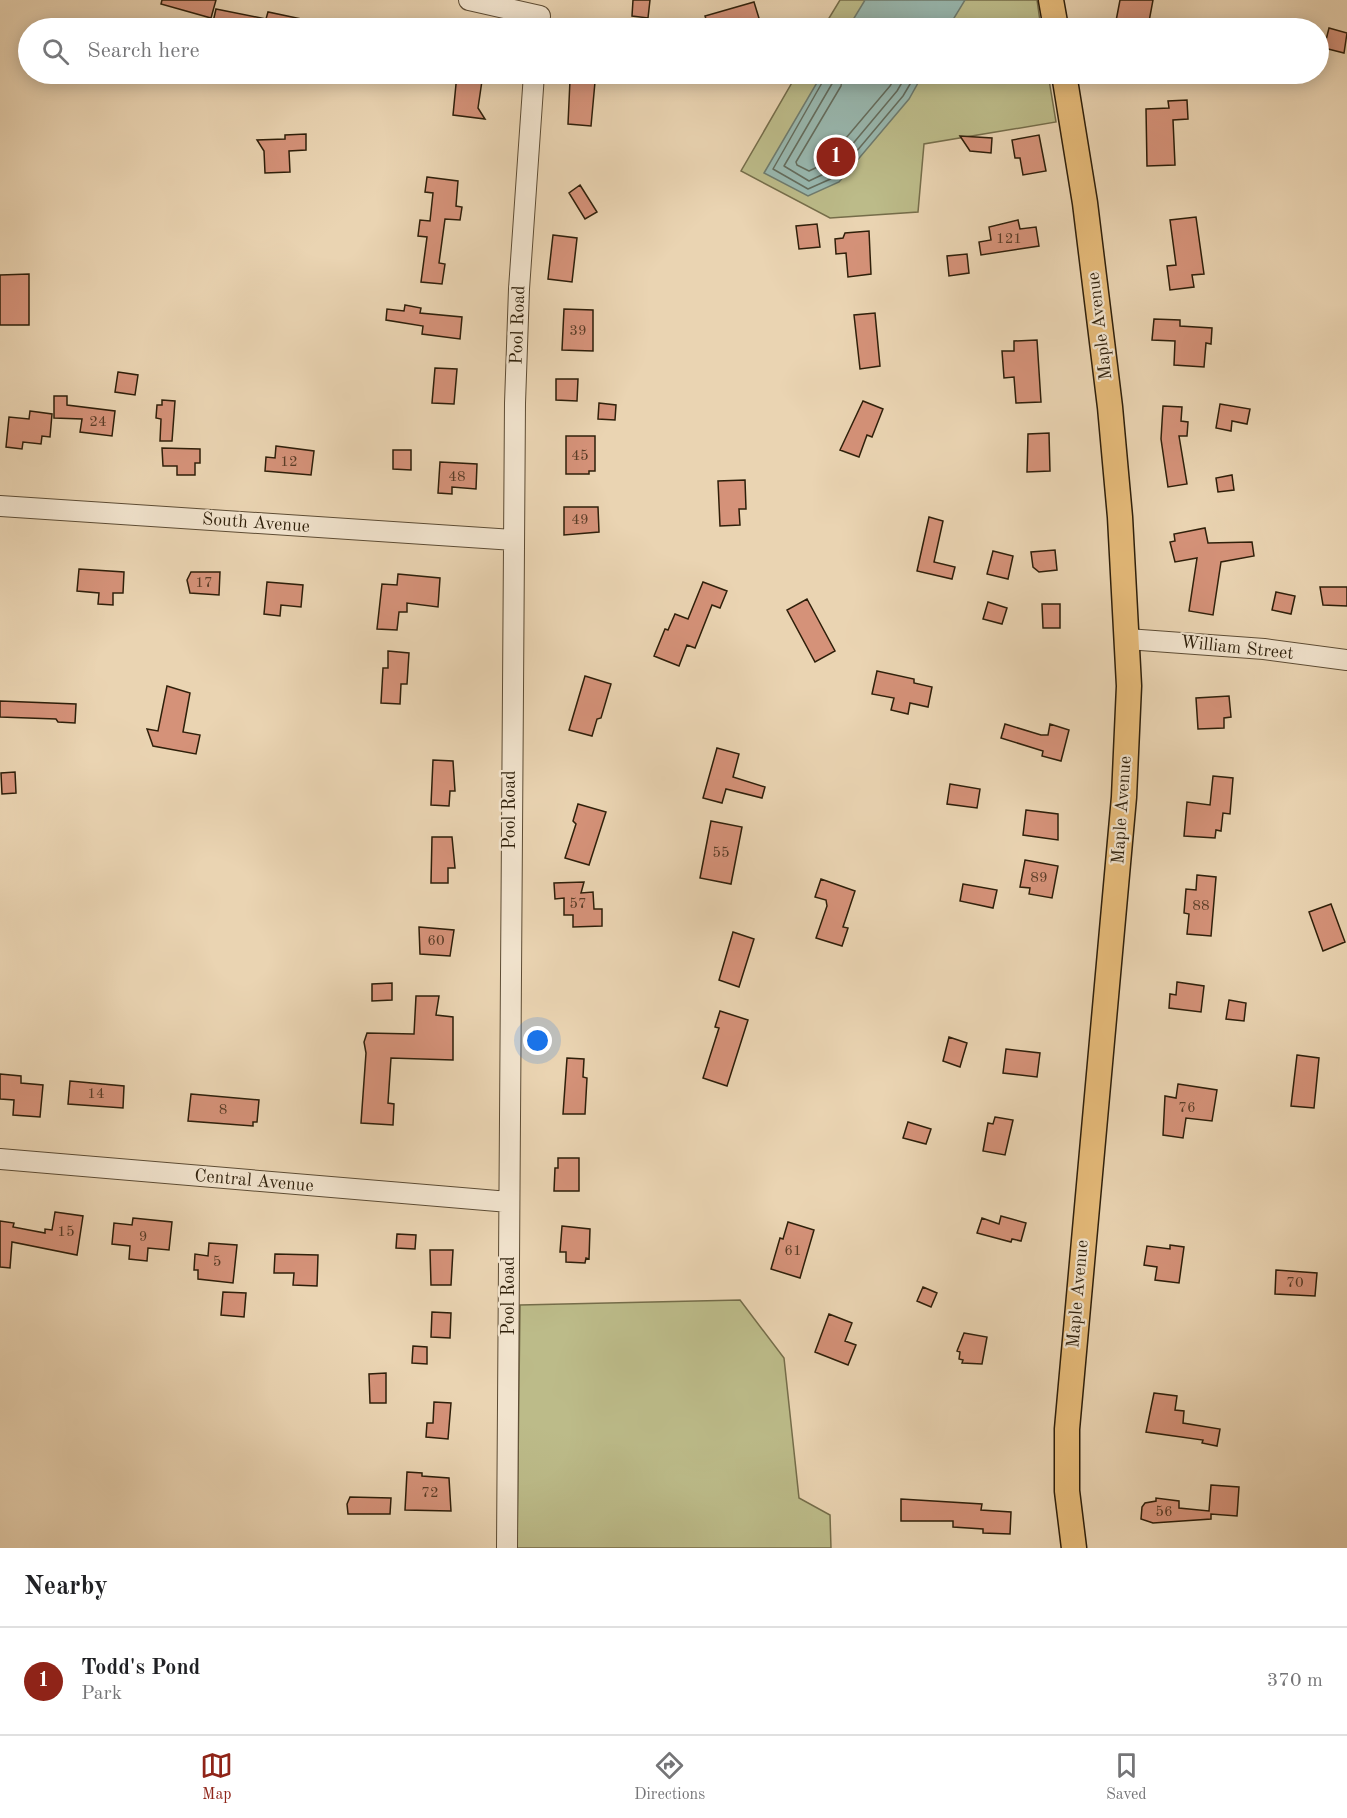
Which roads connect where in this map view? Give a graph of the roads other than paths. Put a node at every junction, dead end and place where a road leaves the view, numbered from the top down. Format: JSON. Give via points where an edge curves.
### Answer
{"nodes":[{"id":1,"x":469,"y":0,"type":"edge"},
{"id":2,"x":1051,"y":0,"type":"edge"},
{"id":3,"x":540,"y":15,"type":"edge"},
{"id":4,"x":1054,"y":18,"type":"edge"},
{"id":5,"x":533,"y":84,"type":"edge"},
{"id":6,"x":1066,"y":84,"type":"edge"},
{"id":7,"x":0,"y":506,"type":"edge"},
{"id":8,"x":513,"y":540,"type":"junction"},
{"id":9,"x":1127,"y":639,"type":"junction"},
{"id":10,"x":1347,"y":660,"type":"edge"},
{"id":11,"x":0,"y":1160,"type":"edge"},
{"id":12,"x":509,"y":1202,"type":"junction"},
{"id":13,"x":507,"y":1548,"type":"edge"},
{"id":14,"x":1074,"y":1548,"type":"edge"}],
"edges":[{"from":1,"to":3,"type":"street"},
{"from":2,"to":4,"type":"main road"},
{"from":5,"to":8,"type":"street","name":"Pool Road","via":[[519,289]]},
{"from":6,"to":9,"type":"main road","name":"Maple Avenue","via":[[1085,202],[1110,407]]},
{"from":7,"to":8,"type":"street","name":"South Avenue"},
{"from":8,"to":12,"type":"street","name":"Pool Road"},
{"from":9,"to":10,"type":"street","name":"William Street","via":[[1264,649]]},
{"from":9,"to":14,"type":"main road","name":"Maple Avenue","via":[[1124,797],[1067,1429],[1067,1491]]},
{"from":11,"to":12,"type":"street","name":"Central Avenue"},
{"from":12,"to":13,"type":"street","name":"Pool Road"}]}
